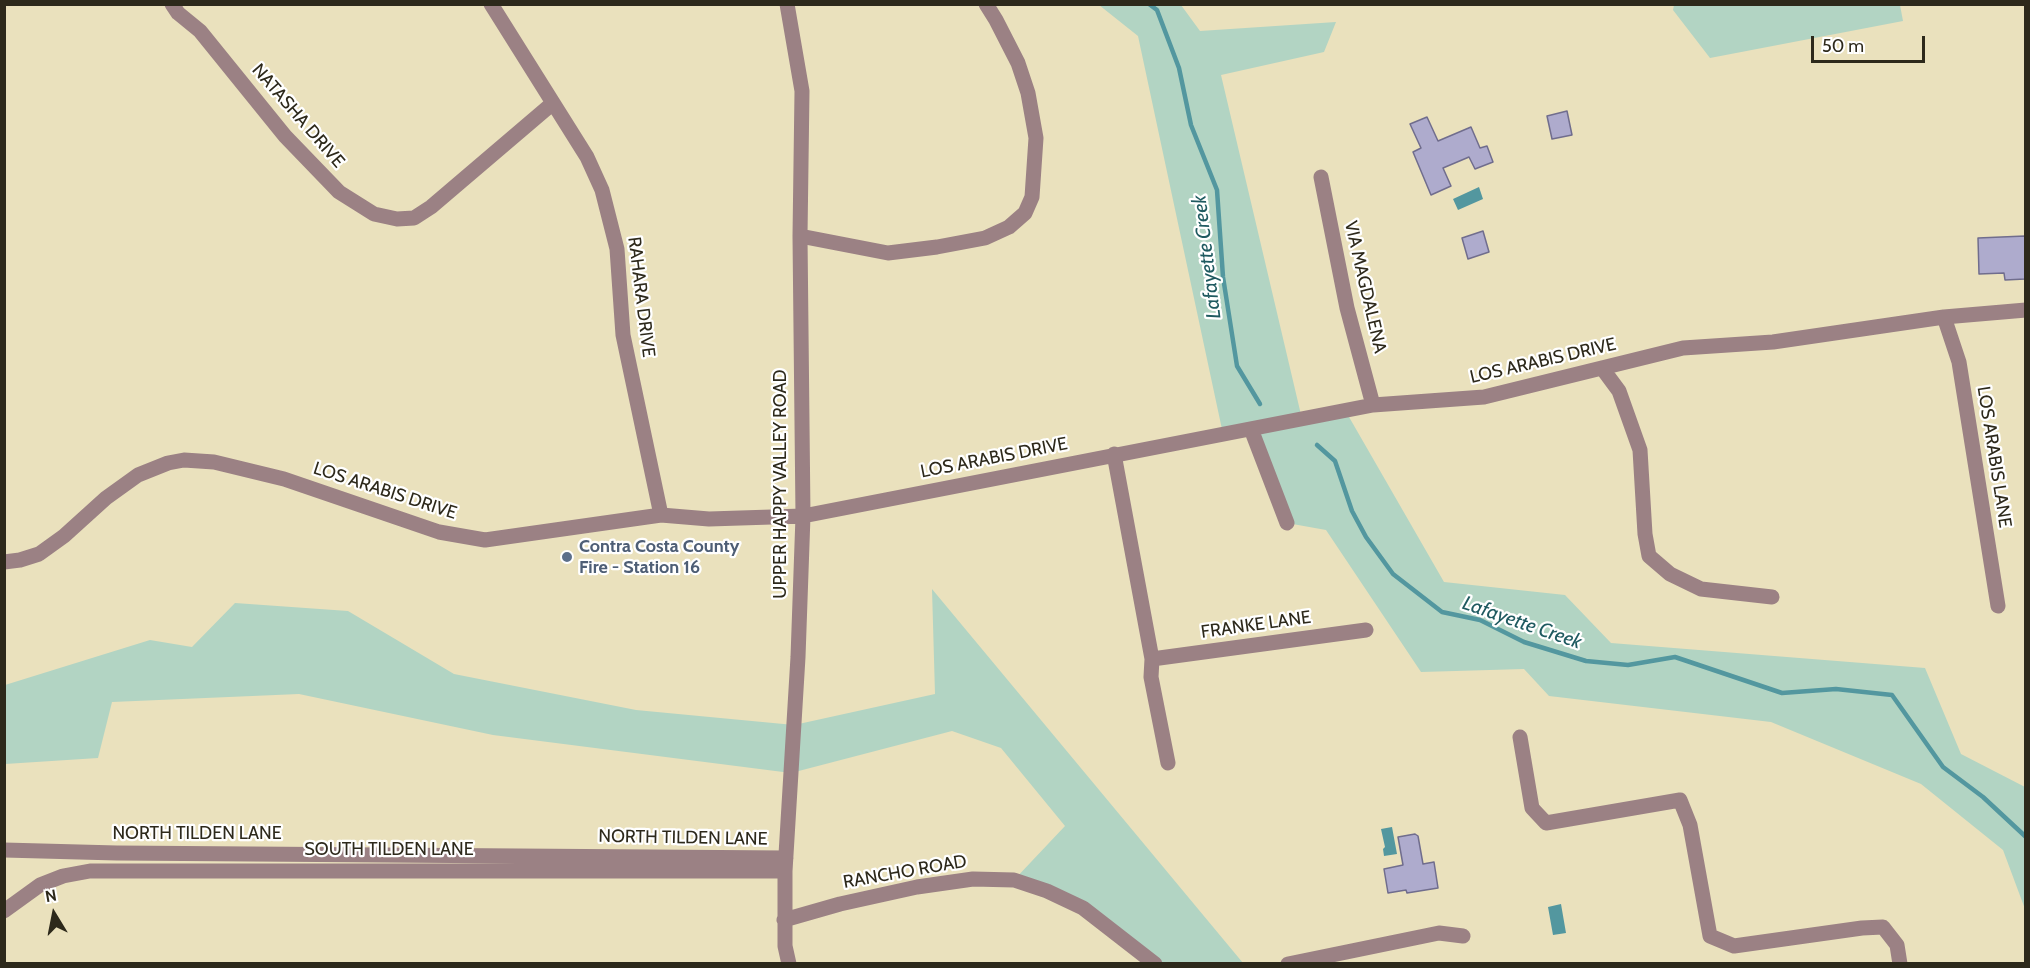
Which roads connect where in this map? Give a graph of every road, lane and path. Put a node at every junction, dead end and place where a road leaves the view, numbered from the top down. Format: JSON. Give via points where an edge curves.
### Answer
{"nodes":[{"id":1,"x":172,"y":4,"type":"edge"},
{"id":2,"x":490,"y":4,"type":"edge"},
{"id":3,"x":787,"y":4,"type":"edge"},
{"id":4,"x":986,"y":4,"type":"edge"},
{"id":5,"x":553,"y":103,"type":"junction"},
{"id":6,"x":1321,"y":177,"type":"dead end"},
{"id":7,"x":800,"y":236,"type":"junction"},
{"id":8,"x":2025,"y":310,"type":"edge"},
{"id":9,"x":1944,"y":316,"type":"junction"},
{"id":10,"x":1602,"y":368,"type":"junction"},
{"id":11,"x":1373,"y":405,"type":"junction"},
{"id":12,"x":1251,"y":429,"type":"junction"},
{"id":13,"x":1114,"y":454,"type":"junction"},
{"id":14,"x":661,"y":515,"type":"junction"},
{"id":15,"x":803,"y":516,"type":"junction"},
{"id":16,"x":1287,"y":523,"type":"dead end"},
{"id":17,"x":4,"y":562,"type":"edge"},
{"id":18,"x":1772,"y":597,"type":"dead end"},
{"id":19,"x":1998,"y":606,"type":"dead end"},
{"id":20,"x":1366,"y":630,"type":"dead end"},
{"id":21,"x":1152,"y":659,"type":"junction"},
{"id":22,"x":1520,"y":737,"type":"dead end"},
{"id":23,"x":1168,"y":763,"type":"dead end"},
{"id":24,"x":4,"y":850,"type":"edge"},
{"id":25,"x":785,"y":865,"type":"junction"},
{"id":26,"x":4,"y":911,"type":"edge"},
{"id":27,"x":784,"y":920,"type":"junction"},
{"id":28,"x":1463,"y":936,"type":"dead end"},
{"id":29,"x":789,"y":963,"type":"edge"},
{"id":30,"x":1155,"y":963,"type":"edge"},
{"id":31,"x":1288,"y":963,"type":"edge"},
{"id":32,"x":1900,"y":963,"type":"edge"}],
"edges":[{"from":1,"to":5,"type":"street","name":"NATASHA DRIVE","via":[[200,31],[293,144],[339,192],[374,214],[414,218]]},
{"from":2,"to":5,"type":"street","name":"RAHARA DRIVE"},
{"from":3,"to":7,"type":"street","name":"UPPER HAPPY VALLEY ROAD","via":[[802,91]]},
{"from":4,"to":7,"type":"street","via":[[1018,63],[1028,93],[1036,138],[1032,197],[1025,213],[1010,227],[985,238],[888,253]]},
{"from":5,"to":14,"type":"street","name":"RAHARA DRIVE","via":[[603,190],[617,249],[623,335]]},
{"from":6,"to":11,"type":"street","name":"VIA MAGDALENA","via":[[1347,308]]},
{"from":7,"to":15,"type":"street","name":"UPPER HAPPY VALLEY ROAD"},
{"from":8,"to":9,"type":"street","name":"LOS ARABIS DRIVE"},
{"from":9,"to":10,"type":"street","name":"LOS ARABIS DRIVE","via":[[1773,342],[1683,348]]},
{"from":9,"to":19,"type":"street","name":"LOS ARABIS LANE","via":[[1959,362]]},
{"from":10,"to":11,"type":"street","name":"LOS ARABIS DRIVE","via":[[1484,397]]},
{"from":10,"to":18,"type":"street","via":[[1619,391],[1640,450],[1649,556],[1670,574],[1701,589]]},
{"from":11,"to":12,"type":"street","name":"LOS ARABIS DRIVE"},
{"from":12,"to":13,"type":"street","name":"LOS ARABIS DRIVE"},
{"from":12,"to":16,"type":"street"},
{"from":13,"to":15,"type":"street","name":"LOS ARABIS DRIVE"},
{"from":13,"to":21,"type":"street"},
{"from":14,"to":15,"type":"street","name":"LOS ARABIS DRIVE","via":[[709,519]]},
{"from":14,"to":17,"type":"street","name":"LOS ARABIS DRIVE","via":[[485,540],[439,532],[284,479],[214,462],[184,460],[138,475],[39,554]]},
{"from":15,"to":25,"type":"street","name":"UPPER HAPPY VALLEY ROAD"},
{"from":20,"to":21,"type":"street","name":"FRANKE LANE"},
{"from":21,"to":23,"type":"street","via":[[1151,677]]},
{"from":22,"to":32,"type":"street","via":[[1532,808],[1546,823],[1680,800],[1690,825],[1710,936],[1734,946],[1882,927],[1898,945]]},
{"from":24,"to":25,"type":"street","name":"NORTH TILDEN LANE"},
{"from":25,"to":26,"type":"street","name":"SOUTH TILDEN LANE","via":[[90,871],[40,885]]},
{"from":25,"to":27,"type":"street","name":"UPPER HAPPY VALLEY ROAD"},
{"from":27,"to":29,"type":"street","name":"UPPER HAPPY VALLEY ROAD"},
{"from":27,"to":30,"type":"street","name":"RANCHO ROAD","via":[[917,887],[973,879],[1014,880],[1083,908]]},
{"from":28,"to":31,"type":"street","via":[[1439,933]]}]}
